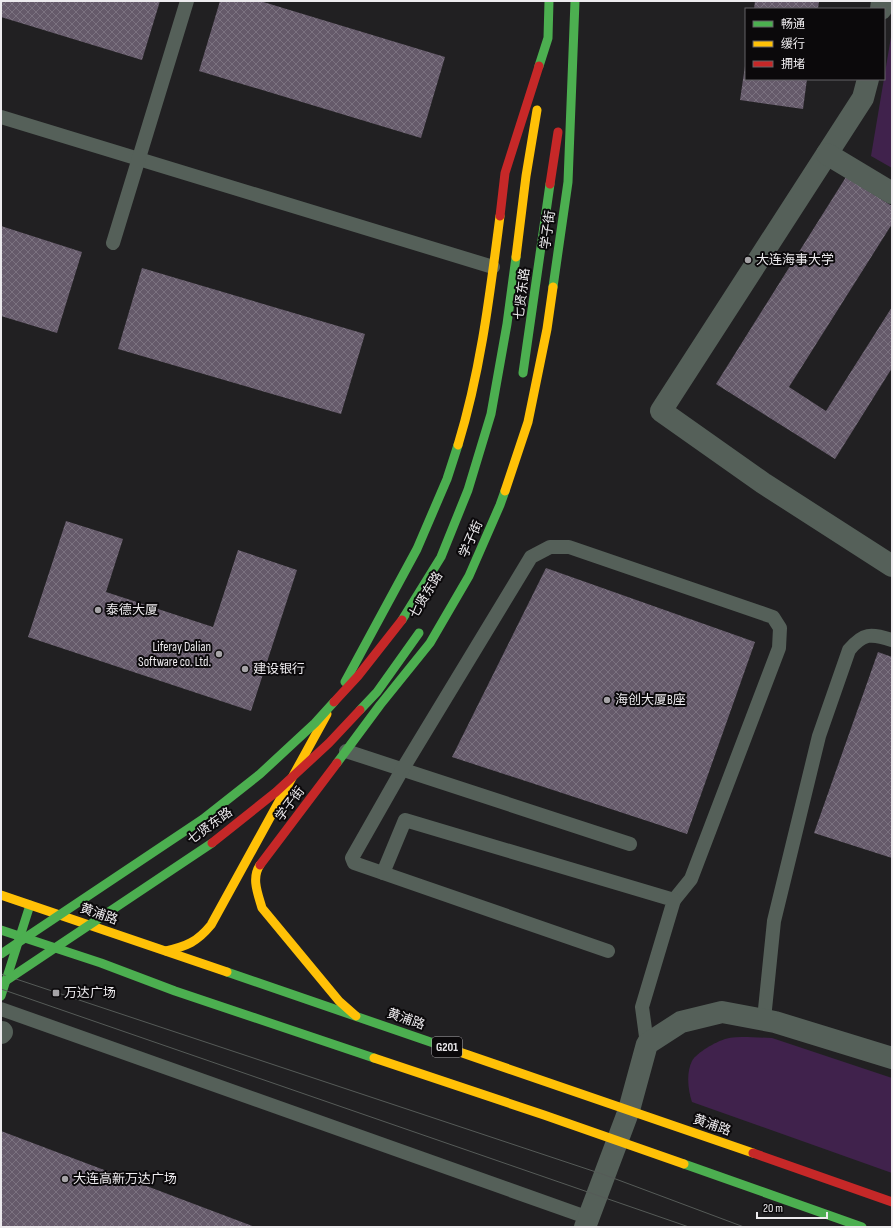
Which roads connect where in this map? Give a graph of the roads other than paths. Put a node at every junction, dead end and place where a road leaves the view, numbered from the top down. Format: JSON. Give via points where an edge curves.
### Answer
{"nodes":[{"id":1,"x":186,"y":1,"type":"edge"},
{"id":2,"x":549,"y":1,"type":"edge"},
{"id":3,"x":575,"y":1,"type":"edge"},
{"id":4,"x":548,"y":38,"type":"junction"},
{"id":5,"x":574,"y":42,"type":"junction"},
{"id":6,"x":868,"y":80,"type":"edge"},
{"id":7,"x":1,"y":117,"type":"edge"},
{"id":8,"x":828,"y":154,"type":"junction"},
{"id":9,"x":138,"y":159,"type":"junction"},
{"id":10,"x":892,"y":193,"type":"edge"},
{"id":11,"x":113,"y":243,"type":"dead end"},
{"id":12,"x":493,"y":267,"type":"junction"},
{"id":13,"x":521,"y":383,"type":"dead end"},
{"id":14,"x":892,"y":566,"type":"edge"},
{"id":15,"x":421,"y":630,"type":"dead end"},
{"id":16,"x":892,"y":640,"type":"edge"},
{"id":17,"x":346,"y":751,"type":"junction"},
{"id":18,"x":402,"y":770,"type":"junction"},
{"id":19,"x":630,"y":844,"type":"dead end"},
{"id":20,"x":382,"y":873,"type":"junction"},
{"id":21,"x":1,"y":896,"type":"edge"},
{"id":22,"x":674,"y":900,"type":"junction"},
{"id":23,"x":30,"y":905,"type":"junction"},
{"id":24,"x":18,"y":913,"type":"dead end"},
{"id":25,"x":1,"y":930,"type":"edge"},
{"id":26,"x":20,"y":936,"type":"junction"},
{"id":27,"x":166,"y":951,"type":"junction"},
{"id":28,"x":608,"y":951,"type":"dead end"},
{"id":29,"x":1,"y":954,"type":"edge"},
{"id":30,"x":1,"y":984,"type":"edge"},
{"id":31,"x":1,"y":996,"type":"edge"},
{"id":32,"x":1,"y":1009,"type":"edge"},
{"id":33,"x":356,"y":1016,"type":"junction"},
{"id":34,"x":764,"y":1019,"type":"junction"},
{"id":35,"x":646,"y":1044,"type":"junction"},
{"id":36,"x":892,"y":1058,"type":"edge"},
{"id":37,"x":630,"y":1110,"type":"junction"},
{"id":38,"x":618,"y":1141,"type":"junction"},
{"id":39,"x":892,"y":1202,"type":"edge"},
{"id":40,"x":587,"y":1222,"type":"edge"},
{"id":41,"x":862,"y":1227,"type":"edge"}],
"edges":[{"from":1,"to":9,"type":"lane"},
{"from":2,"to":4,"type":"main road","name":"学子街"},
{"from":3,"to":5,"type":"main road","name":"学子街"},
{"from":4,"to":12,"type":"main road","name":"学子街","via":[[505,173]]},
{"from":4,"to":29,"type":"main road","name":"七贤东路","bridge":true,"via":[[526,176],[507,324],[491,414],[468,490],[441,558],[402,620],[352,682],[315,723],[260,774],[202,818]]},
{"from":5,"to":13,"type":"main road","name":"七贤东路","via":[[550,179],[532,324]]},
{"from":5,"to":17,"type":"main road","name":"学子街","via":[[568,182],[547,329],[528,422],[500,505],[469,576],[430,643]]},
{"from":6,"to":8,"type":"street","via":[[863,98]]},
{"from":7,"to":9,"type":"lane"},
{"from":8,"to":10,"type":"street"},
{"from":8,"to":14,"type":"street","via":[[661,411],[763,483]]},
{"from":9,"to":11,"type":"lane"},
{"from":9,"to":12,"type":"lane"},
{"from":12,"to":27,"type":"main road","name":"学子街","via":[[486,321],[468,412],[447,479],[417,550],[211,925],[201,938],[186,947]]},
{"from":15,"to":30,"type":"main road","name":"七贤东路","bridge":true,"via":[[377,692],[329,743],[276,792],[216,840]]},
{"from":16,"to":34,"type":"lane","via":[[868,635],[857,641],[849,650],[819,736],[774,921]]},
{"from":17,"to":18,"type":"lane"},
{"from":17,"to":33,"type":"main road","name":"学子街","via":[[256,871],[256,889],[262,908],[339,1001]]},
{"from":18,"to":19,"type":"lane"},
{"from":18,"to":20,"type":"lane","via":[[352,858],[354,863]]},
{"from":18,"to":22,"type":"lane","via":[[530,557],[550,547],[569,547],[773,617],[780,628],[779,648],[692,879]]},
{"from":20,"to":22,"type":"lane","via":[[406,820]]},
{"from":20,"to":28,"type":"lane"},
{"from":21,"to":23,"type":"main road","name":"黄浦路","number":"G201"},
{"from":22,"to":35,"type":"lane","via":[[642,1007]]},
{"from":23,"to":24,"type":"main road"},
{"from":23,"to":26,"type":"main road"},
{"from":23,"to":27,"type":"main road","name":"黄浦路","number":"G201"},
{"from":25,"to":26,"type":"main road","number":"G201"},
{"from":26,"to":31,"type":"main road"},
{"from":26,"to":38,"type":"main road","number":"G201"},
{"from":27,"to":33,"type":"main road","name":"黄浦路","number":"G201"},
{"from":32,"to":40,"type":"lane"},
{"from":33,"to":37,"type":"main road","name":"黄浦路","number":"G201"},
{"from":34,"to":35,"type":"street","via":[[722,1012],[681,1022]]},
{"from":34,"to":36,"type":"street"},
{"from":35,"to":37,"type":"street"},
{"from":37,"to":38,"type":"street"},
{"from":37,"to":39,"type":"main road","name":"黄浦路","number":"G201"},
{"from":38,"to":40,"type":"street"},
{"from":38,"to":41,"type":"main road","number":"G201"}]}
